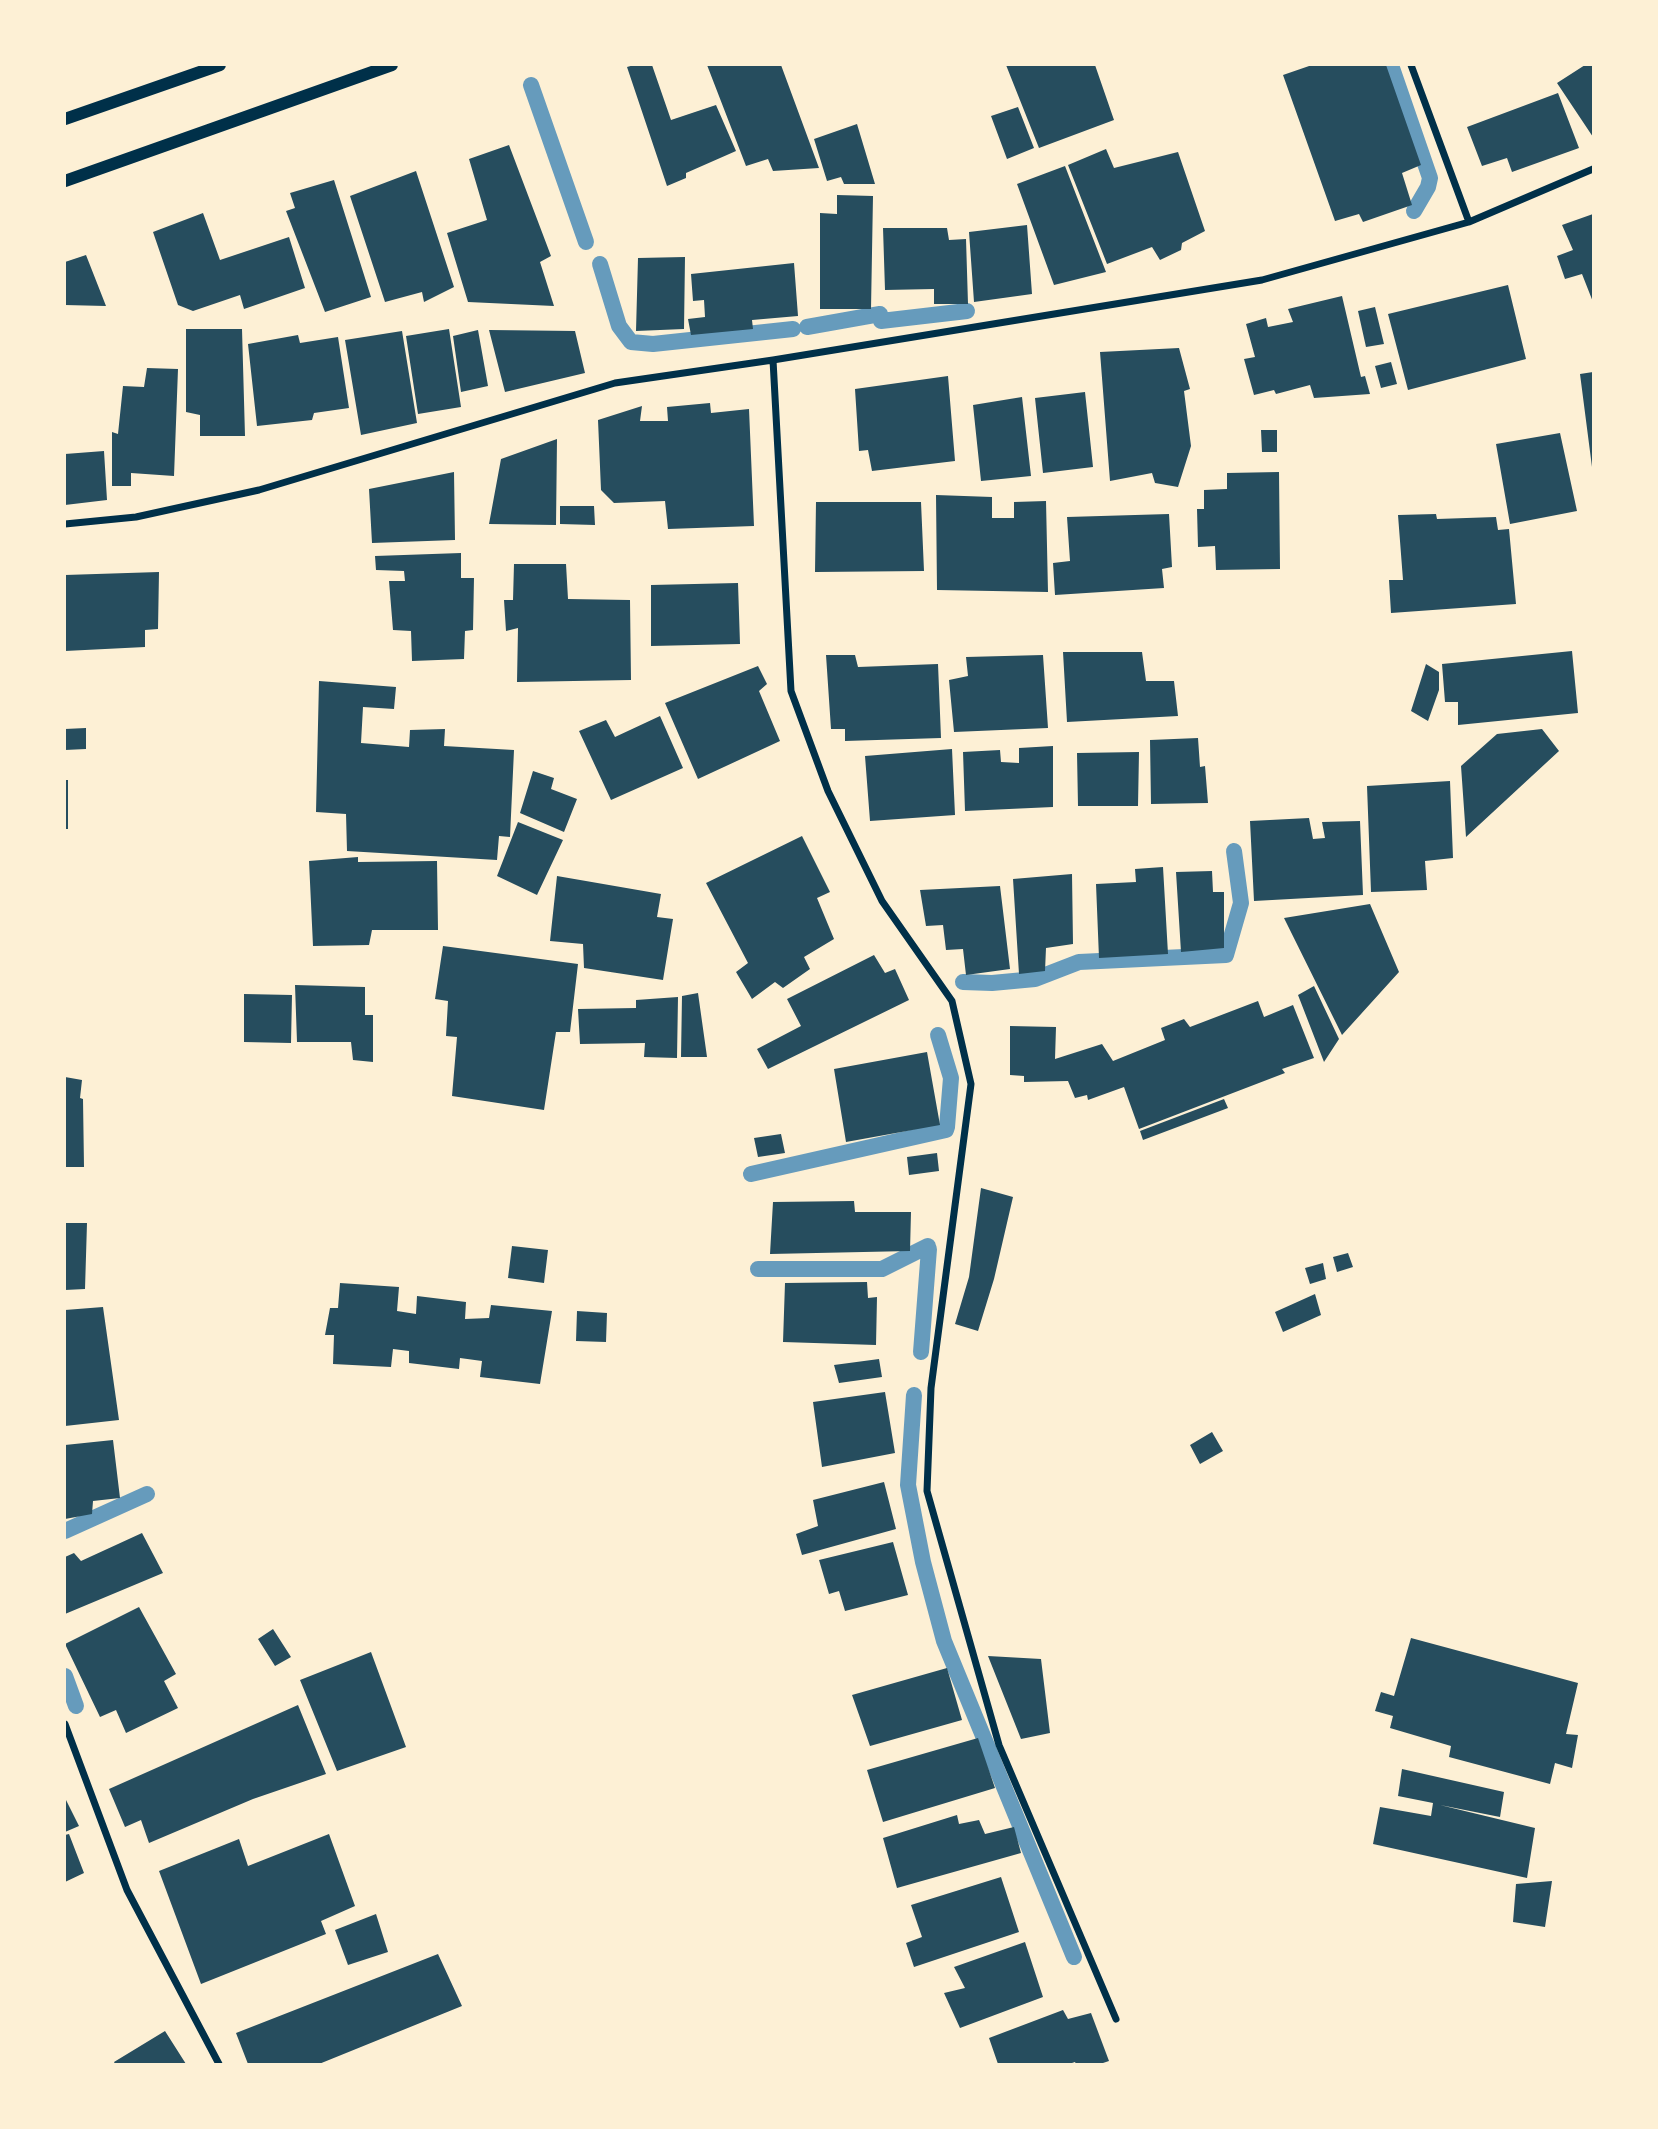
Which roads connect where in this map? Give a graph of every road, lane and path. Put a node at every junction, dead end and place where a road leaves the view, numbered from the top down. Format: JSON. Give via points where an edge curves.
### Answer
{"nodes":[{"id":1,"x":220,"y":65,"type":"edge"},
{"id":2,"x":392,"y":65,"type":"edge"},
{"id":3,"x":1411,"y":65,"type":"edge"},
{"id":4,"x":65,"y":119,"type":"edge"},
{"id":5,"x":1593,"y":169,"type":"edge"},
{"id":6,"x":65,"y":181,"type":"edge"},
{"id":7,"x":1469,"y":222,"type":"junction"},
{"id":8,"x":773,"y":360,"type":"junction"},
{"id":9,"x":65,"y":524,"type":"edge"},
{"id":10,"x":65,"y":1724,"type":"edge"},
{"id":11,"x":1116,"y":2019,"type":"dead end"},
{"id":12,"x":219,"y":2064,"type":"edge"}],
"edges":[{"from":1,"to":4,"type":"street"},
{"from":2,"to":6,"type":"street"},
{"from":3,"to":7,"type":"street"},
{"from":5,"to":7,"type":"street"},
{"from":7,"to":8,"type":"street","via":[[1262,280]]},
{"from":8,"to":9,"type":"street","via":[[615,383],[259,489],[136,516]]},
{"from":8,"to":11,"type":"street","via":[[791,691],[828,791],[881,901],[952,1001],[971,1084],[931,1388],[927,1491],[999,1745]]},
{"from":10,"to":12,"type":"street","via":[[127,1890]]}]}
